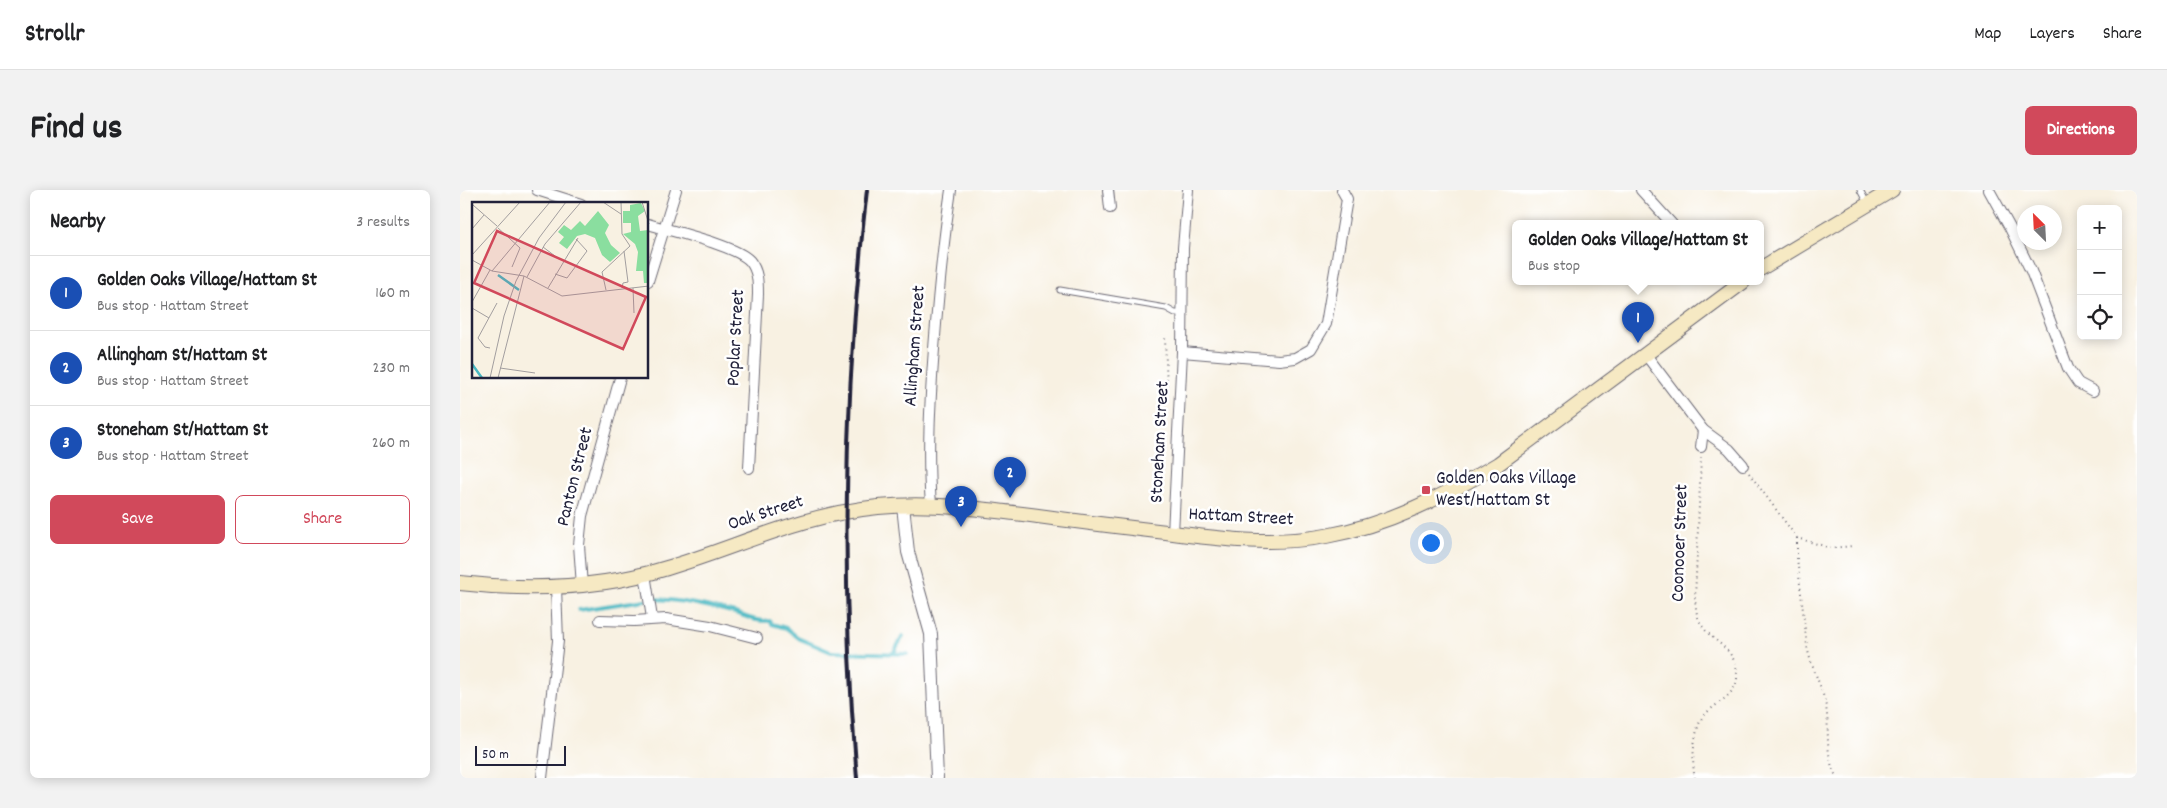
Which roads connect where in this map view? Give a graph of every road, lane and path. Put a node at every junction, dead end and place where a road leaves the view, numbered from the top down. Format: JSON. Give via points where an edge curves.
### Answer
{"nodes":[{"id":1,"x":537,"y":190,"type":"edge"},
{"id":2,"x":676,"y":190,"type":"edge"},
{"id":3,"x":951,"y":190,"type":"edge"},
{"id":4,"x":1108,"y":190,"type":"edge"},
{"id":5,"x":1188,"y":190,"type":"edge"},
{"id":6,"x":1641,"y":190,"type":"edge"},
{"id":7,"x":1860,"y":190,"type":"edge"},
{"id":8,"x":1892,"y":190,"type":"edge"},
{"id":9,"x":1989,"y":190,"type":"edge"},
{"id":10,"x":1344,"y":194,"type":"edge"},
{"id":11,"x":575,"y":202,"type":"edge"},
{"id":12,"x":1868,"y":204,"type":"junction"},
{"id":13,"x":1110,"y":208,"type":"dead end"},
{"id":14,"x":1668,"y":220,"type":"edge"},
{"id":15,"x":649,"y":224,"type":"edge"},
{"id":16,"x":663,"y":229,"type":"junction"},
{"id":17,"x":1764,"y":268,"type":"edge"},
{"id":18,"x":649,"y":278,"type":"edge"},
{"id":19,"x":1728,"y":287,"type":"edge"},
{"id":20,"x":1060,"y":290,"type":"dead end"},
{"id":21,"x":1183,"y":313,"type":"junction"},
{"id":22,"x":1165,"y":338,"type":"dead end"},
{"id":23,"x":1182,"y":352,"type":"junction"},
{"id":24,"x":1646,"y":355,"type":"junction"},
{"id":25,"x":620,"y":379,"type":"edge"},
{"id":26,"x":2093,"y":391,"type":"dead end"},
{"id":27,"x":1163,"y":393,"type":"dead end"},
{"id":28,"x":1703,"y":430,"type":"junction"},
{"id":29,"x":1701,"y":447,"type":"joint"},
{"id":30,"x":1743,"y":465,"type":"joint"},
{"id":31,"x":749,"y":468,"type":"dead end"},
{"id":32,"x":931,"y":505,"type":"junction"},
{"id":33,"x":903,"y":506,"type":"junction"},
{"id":34,"x":1173,"y":533,"type":"junction"},
{"id":35,"x":1797,"y":538,"type":"junction"},
{"id":36,"x":1853,"y":546,"type":"dead end"},
{"id":37,"x":645,"y":574,"type":"junction"},
{"id":38,"x":460,"y":583,"type":"edge"},
{"id":39,"x":582,"y":586,"type":"junction"},
{"id":40,"x":556,"y":587,"type":"junction"},
{"id":41,"x":652,"y":618,"type":"junction"},
{"id":42,"x":600,"y":620,"type":"dead end"},
{"id":43,"x":757,"y":638,"type":"dead end"},
{"id":44,"x":542,"y":778,"type":"edge"},
{"id":45,"x":937,"y":778,"type":"edge"},
{"id":46,"x":1695,"y":778,"type":"edge"},
{"id":47,"x":1837,"y":778,"type":"edge"}],
"edges":[{"from":1,"to":11,"type":"street"},
{"from":2,"to":16,"type":"street"},
{"from":3,"to":32,"type":"street","name":"Allingham Street","via":[[939,284],[930,410]]},
{"from":4,"to":13,"type":"street"},
{"from":5,"to":21,"type":"street","name":"Stoneham Street","via":[[1183,248]]},
{"from":6,"to":14,"type":"street"},
{"from":7,"to":12,"type":"lane"},
{"from":8,"to":12,"type":"main road"},
{"from":9,"to":26,"type":"street","via":[[2031,271],[2068,368],[2078,383]]},
{"from":10,"to":23,"type":"street","via":[[1326,324],[1311,349],[1295,358],[1278,360]]},
{"from":12,"to":17,"type":"main road"},
{"from":15,"to":16,"type":"street","name":"Poplar Street"},
{"from":16,"to":18,"type":"street"},
{"from":16,"to":31,"type":"street","name":"Poplar Street","via":[[740,253],[748,259],[757,275]]},
{"from":19,"to":24,"type":"main road","name":"Hattam Street"},
{"from":20,"to":21,"type":"lane"},
{"from":21,"to":23,"type":"street","name":"Stoneham Street"},
{"from":22,"to":27,"type":"path","via":[[1167,388]]},
{"from":23,"to":34,"type":"street","name":"Stoneham Street"},
{"from":24,"to":28,"type":"street"},
{"from":24,"to":34,"type":"main road","name":"Hattam Street","via":[[1498,464],[1433,500],[1386,519],[1342,533],[1303,540],[1242,540]]},
{"from":25,"to":39,"type":"street","name":"Panton Street","via":[[582,516],[579,545]]},
{"from":28,"to":29,"type":"street"},
{"from":28,"to":30,"type":"street","via":[[1729,449]]},
{"from":29,"to":46,"type":"path","name":"Coonooer Street","via":[[1696,613],[1706,630],[1732,655],[1737,679],[1730,694],[1700,723],[1693,762]]},
{"from":30,"to":35,"type":"path"},
{"from":32,"to":33,"type":"main road","name":"Hattam Street"},
{"from":32,"to":34,"type":"main road","name":"Hattam Street"},
{"from":33,"to":37,"type":"main road","name":"Oak Street","via":[[846,511],[813,518]]},
{"from":33,"to":45,"type":"street","via":[[908,552],[931,634]]},
{"from":35,"to":36,"type":"path","via":[[1831,548]]},
{"from":35,"to":47,"type":"path","via":[[1808,652],[1824,698],[1828,753]]},
{"from":37,"to":39,"type":"main road","name":"Oak Street"},
{"from":37,"to":41,"type":"street"},
{"from":38,"to":40,"type":"main road","name":"Oak Street"},
{"from":39,"to":40,"type":"main road","name":"Oak Street"},
{"from":40,"to":44,"type":"street","via":[[558,641]]},
{"from":41,"to":42,"type":"street"},
{"from":41,"to":43,"type":"street","via":[[710,626]]}]}
